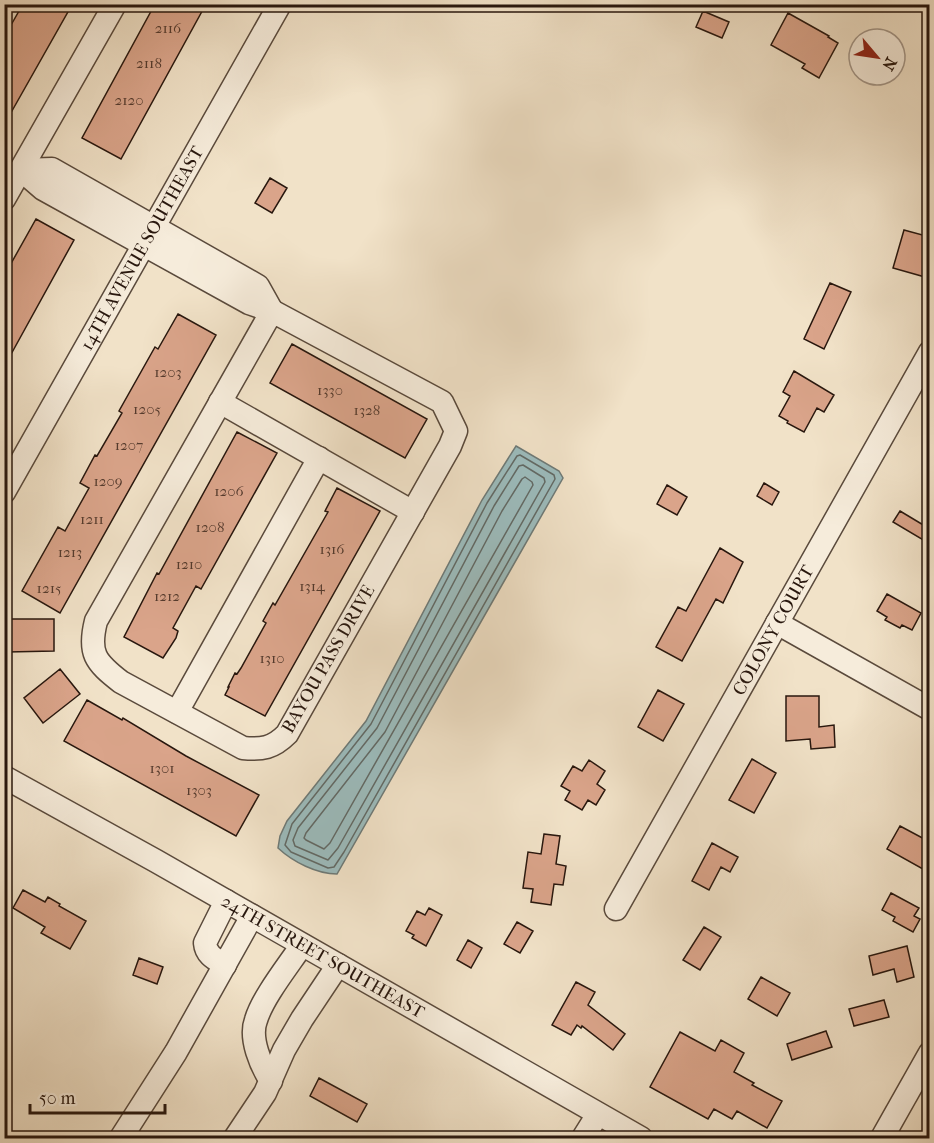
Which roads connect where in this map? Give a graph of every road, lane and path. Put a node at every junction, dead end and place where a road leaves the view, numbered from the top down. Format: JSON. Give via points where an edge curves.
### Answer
{"nodes":[{"id":1,"x":115,"y":4,"type":"edge"},
{"id":2,"x":280,"y":4,"type":"edge"},
{"id":3,"x":21,"y":170,"type":"junction"},
{"id":4,"x":4,"y":200,"type":"edge"},
{"id":5,"x":149,"y":237,"type":"junction"},
{"id":6,"x":272,"y":311,"type":"junction"},
{"id":7,"x":930,"y":352,"type":"edge"},
{"id":8,"x":220,"y":402,"type":"junction"},
{"id":9,"x":320,"y":458,"type":"junction"},
{"id":10,"x":4,"y":492,"type":"edge"},
{"id":11,"x":413,"y":512,"type":"junction"},
{"id":12,"x":777,"y":623,"type":"junction"},
{"id":13,"x":930,"y":709,"type":"edge"},
{"id":14,"x":177,"y":712,"type":"junction"},
{"id":15,"x":4,"y":777,"type":"edge"},
{"id":16,"x":226,"y":901,"type":"junction"},
{"id":17,"x":616,"y":909,"type":"dead end"},
{"id":18,"x":252,"y":916,"type":"junction"},
{"id":19,"x":302,"y":945,"type":"junction"},
{"id":20,"x":338,"y":965,"type":"junction"},
{"id":21,"x":225,"y":966,"type":"junction"},
{"id":22,"x":930,"y":1053,"type":"edge"},
{"id":23,"x":271,"y":1081,"type":"junction"},
{"id":24,"x":922,"y":1082,"type":"edge"},
{"id":25,"x":598,"y":1114,"type":"junction"},
{"id":26,"x":630,"y":1136,"type":"edge"},
{"id":27,"x":121,"y":1138,"type":"edge"},
{"id":28,"x":235,"y":1138,"type":"edge"},
{"id":29,"x":584,"y":1138,"type":"edge"},
{"id":30,"x":882,"y":1138,"type":"edge"}],
"edges":[{"from":1,"to":3,"type":"street"},
{"from":2,"to":5,"type":"street","name":"14TH AVENUE SOUTHEAST"},
{"from":3,"to":4,"type":"street"},
{"from":3,"to":5,"type":"street","name":"BAYOU PASS DRIVE","via":[[43,189]]},
{"from":5,"to":6,"type":"street","name":"BAYOU PASS DRIVE","via":[[249,303]]},
{"from":5,"to":10,"type":"street","name":"14TH AVENUE SOUTHEAST"},
{"from":6,"to":8,"type":"street","name":"BAYOU PASS DRIVE"},
{"from":6,"to":11,"type":"street","name":"BAYOU PASS DRIVE","via":[[442,402],[456,431]]},
{"from":7,"to":12,"type":"street","name":"COLONY COURT"},
{"from":8,"to":9,"type":"street"},
{"from":8,"to":14,"type":"street","name":"BAYOU PASS DRIVE","via":[[96,621],[92,638],[94,657],[105,669]]},
{"from":9,"to":11,"type":"street"},
{"from":9,"to":14,"type":"street"},
{"from":11,"to":14,"type":"street","name":"BAYOU PASS DRIVE","via":[[287,734],[278,743],[260,750],[243,748]]},
{"from":12,"to":13,"type":"street"},
{"from":12,"to":17,"type":"street","name":"COLONY COURT"},
{"from":15,"to":16,"type":"street","name":"24TH STREET SOUTHEAST"},
{"from":16,"to":18,"type":"street","name":"24TH STREET SOUTHEAST"},
{"from":16,"to":21,"type":"street","via":[[205,943],[210,956]]},
{"from":18,"to":19,"type":"street","name":"24TH STREET SOUTHEAST"},
{"from":18,"to":21,"type":"street"},
{"from":19,"to":20,"type":"street","name":"24TH STREET SOUTHEAST"},
{"from":19,"to":23,"type":"street","via":[[255,1021],[255,1040],[263,1070]]},
{"from":20,"to":23,"type":"street","via":[[284,1050]]},
{"from":20,"to":25,"type":"street","name":"24TH STREET SOUTHEAST"},
{"from":21,"to":27,"type":"street","via":[[177,1052]]},
{"from":22,"to":24,"type":"street"},
{"from":23,"to":28,"type":"street"},
{"from":24,"to":30,"type":"street"},
{"from":25,"to":26,"type":"street","name":"24TH STREET SOUTHEAST"},
{"from":25,"to":29,"type":"street"}]}
